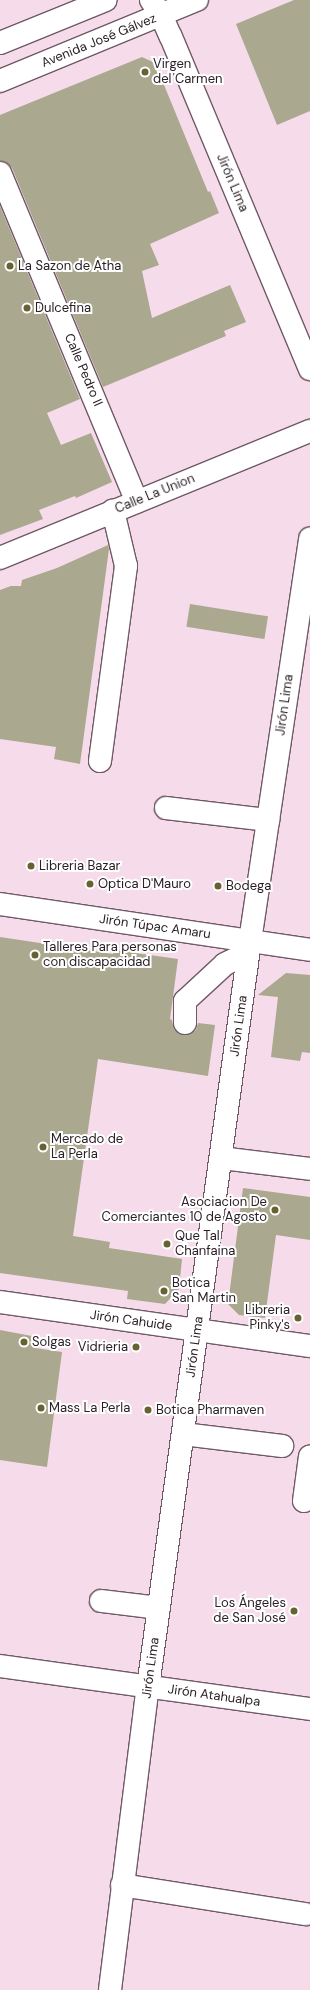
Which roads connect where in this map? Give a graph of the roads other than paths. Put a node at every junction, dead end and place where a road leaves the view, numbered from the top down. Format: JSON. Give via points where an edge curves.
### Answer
{"nodes":[{"id":1,"x":106,"y":0,"type":"edge"},
{"id":2,"x":197,"y":0,"type":"edge"},
{"id":3,"x":156,"y":7,"type":"edge"},
{"id":4,"x":0,"y":43,"type":"edge"},
{"id":5,"x":0,"y":81,"type":"edge"},
{"id":6,"x":0,"y":173,"type":"edge"},
{"id":7,"x":310,"y":369,"type":"edge"},
{"id":8,"x":310,"y":431,"type":"edge"},
{"id":9,"x":137,"y":502,"type":"junction"},
{"id":10,"x":113,"y":511,"type":"junction"},
{"id":11,"x":310,"y":541,"type":"edge"},
{"id":12,"x":0,"y":558,"type":"edge"},
{"id":13,"x":100,"y":762,"type":"dead end"},
{"id":14,"x":166,"y":808,"type":"dead end"},
{"id":15,"x":268,"y":820,"type":"junction"},
{"id":16,"x":0,"y":904,"type":"edge"},
{"id":17,"x":249,"y":947,"type":"junction"},
{"id":18,"x":310,"y":950,"type":"edge"},
{"id":19,"x":185,"y":1023,"type":"dead end"},
{"id":20,"x":221,"y":1158,"type":"junction"},
{"id":21,"x":310,"y":1169,"type":"edge"},
{"id":22,"x":0,"y":1302,"type":"edge"},
{"id":23,"x":198,"y":1330,"type":"junction"},
{"id":24,"x":310,"y":1346,"type":"edge"},
{"id":25,"x":183,"y":1434,"type":"junction"},
{"id":26,"x":282,"y":1446,"type":"dead end"},
{"id":27,"x":310,"y":1456,"type":"edge"},
{"id":28,"x":304,"y":1501,"type":"dead end"},
{"id":29,"x":101,"y":1601,"type":"dead end"},
{"id":30,"x":159,"y":1608,"type":"junction"},
{"id":31,"x":0,"y":1666,"type":"edge"},
{"id":32,"x":148,"y":1687,"type":"junction"},
{"id":33,"x":310,"y":1709,"type":"edge"},
{"id":34,"x":122,"y":1886,"type":"junction"},
{"id":35,"x":306,"y":1914,"type":"dead end"},
{"id":36,"x":110,"y":1990,"type":"edge"}],
"edges":[{"from":1,"to":4,"type":"street"},
{"from":2,"to":3,"type":"street","name":"Avenida José Gálvez"},
{"from":3,"to":5,"type":"street","name":"Avenida José Gálvez"},
{"from":3,"to":7,"type":"street","name":"Jirón Lima"},
{"from":6,"to":9,"type":"street","name":"Calle Pedro II"},
{"from":8,"to":9,"type":"street","name":"Calle La Union"},
{"from":9,"to":10,"type":"street","name":"Calle La Union"},
{"from":10,"to":12,"type":"street","name":"Calle La Union"},
{"from":10,"to":13,"type":"street","via":[[126,566]]},
{"from":11,"to":15,"type":"street","name":"Jirón Lima"},
{"from":14,"to":15,"type":"street"},
{"from":15,"to":17,"type":"street","name":"Jirón Lima"},
{"from":16,"to":17,"type":"street","name":"Jirón Túpac Amaru"},
{"from":17,"to":18,"type":"street","name":"Jirón Túpac Amaru"},
{"from":17,"to":19,"type":"street","via":[[225,964],[186,1001]]},
{"from":17,"to":20,"type":"street","name":"Jirón Lima"},
{"from":20,"to":21,"type":"street"},
{"from":20,"to":23,"type":"street","name":"Jirón Lima"},
{"from":22,"to":23,"type":"street","name":"Jirón Cahuide"},
{"from":23,"to":24,"type":"street","name":"Jirón Cahuide"},
{"from":23,"to":25,"type":"street","name":"Jirón Lima"},
{"from":25,"to":26,"type":"street"},
{"from":25,"to":30,"type":"street","name":"Jirón Lima"},
{"from":27,"to":28,"type":"street"},
{"from":29,"to":30,"type":"street"},
{"from":30,"to":32,"type":"street","name":"Jirón Lima"},
{"from":31,"to":32,"type":"street","name":"Jirón Atahualpa"},
{"from":32,"to":33,"type":"street","name":"Jirón Atahualpa"},
{"from":32,"to":34,"type":"street","name":"Jirón Lima"},
{"from":34,"to":35,"type":"street"},
{"from":34,"to":36,"type":"street","name":"Jirón Lima"}]}
